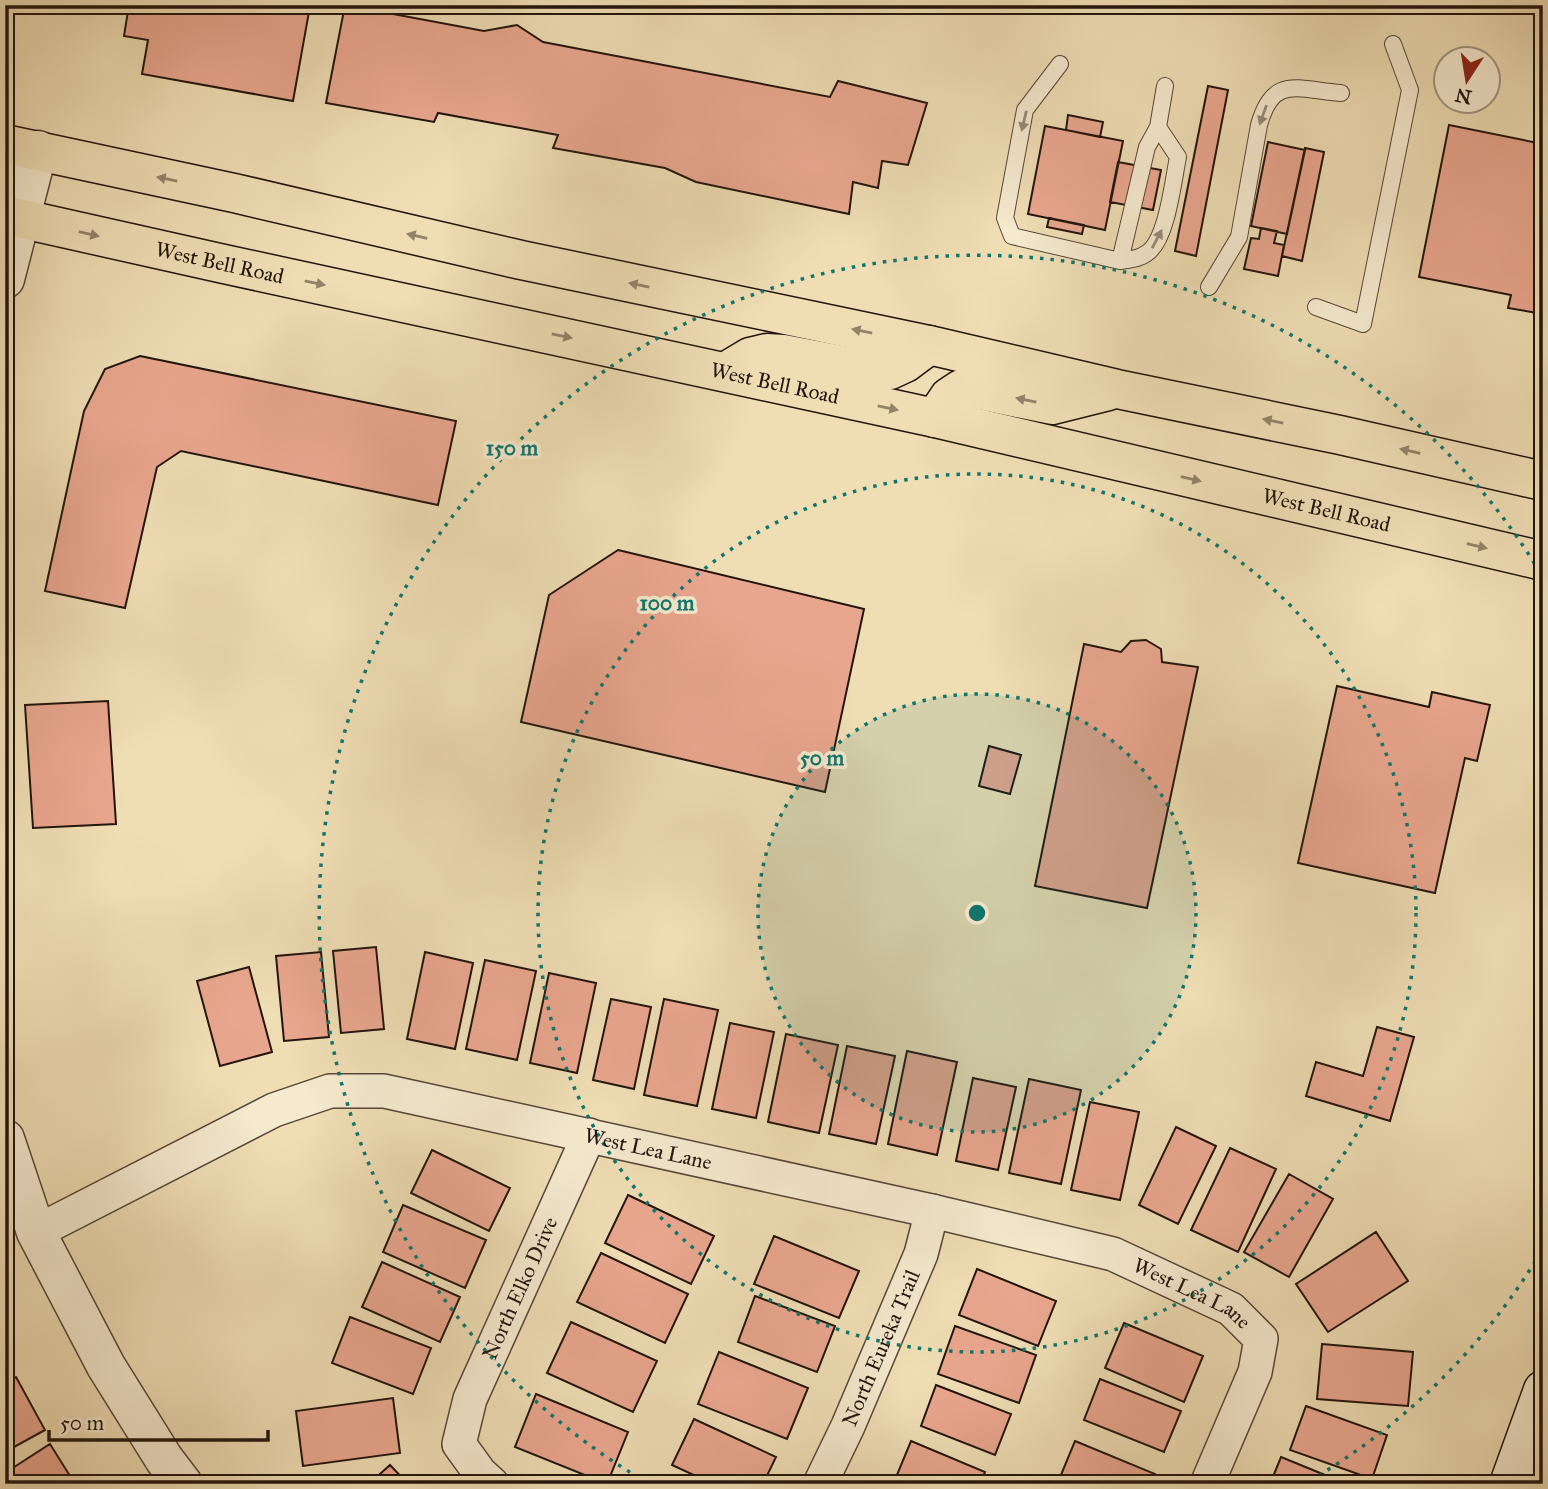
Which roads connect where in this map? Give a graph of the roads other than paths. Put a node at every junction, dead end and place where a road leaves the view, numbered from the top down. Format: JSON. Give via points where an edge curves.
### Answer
{"nodes":[{"id":1,"x":1393,"y":44,"type":"dead end"},
{"id":2,"x":1060,"y":64,"type":"dead end"},
{"id":3,"x":1165,"y":86,"type":"dead end"},
{"id":4,"x":1341,"y":93,"type":"dead end"},
{"id":5,"x":1158,"y":127,"type":"junction"},
{"id":6,"x":22,"y":147,"type":"edge"},
{"id":7,"x":14,"y":217,"type":"edge"},
{"id":8,"x":1120,"y":261,"type":"junction"},
{"id":9,"x":5,"y":279,"type":"edge"},
{"id":10,"x":1209,"y":287,"type":"dead end"},
{"id":11,"x":1316,"y":307,"type":"dead end"},
{"id":12,"x":929,"y":345,"type":"junction"},
{"id":13,"x":726,"y":372,"type":"junction"},
{"id":14,"x":1117,"y":389,"type":"junction"},
{"id":15,"x":935,"y":418,"type":"junction"},
{"id":16,"x":1543,"y":481,"type":"edge"},
{"id":17,"x":1543,"y":561,"type":"edge"},
{"id":18,"x":589,"y":1135,"type":"junction"},
{"id":19,"x":5,"y":1139,"type":"edge"},
{"id":20,"x":932,"y":1211,"type":"junction"},
{"id":21,"x":36,"y":1232,"type":"junction"},
{"id":22,"x":1543,"y":1390,"type":"edge"},
{"id":23,"x":183,"y":1484,"type":"edge"},
{"id":24,"x":492,"y":1484,"type":"edge"},
{"id":25,"x":820,"y":1484,"type":"edge"},
{"id":26,"x":1207,"y":1484,"type":"edge"},
{"id":27,"x":1509,"y":1484,"type":"edge"}],
"edges":[{"from":1,"to":11,"type":"lane","via":[[1410,90],[1363,324]]},
{"from":2,"to":8,"type":"lane","one_way":true,"via":[[1026,110],[1004,218],[1012,236]]},
{"from":3,"to":5,"type":"lane"},
{"from":4,"to":10,"type":"lane","one_way":true,"via":[[1292,88],[1280,89],[1272,96],[1259,125],[1239,237]]},
{"from":5,"to":8,"type":"lane","via":[[1147,147]]},
{"from":8,"to":5,"type":"lane","one_way":true,"via":[[1149,253],[1164,226],[1178,158]]},
{"from":6,"to":7,"type":"street"},
{"from":12,"to":6,"type":"main road","one_way":true,"via":[[521,260]]},
{"from":7,"to":9,"type":"street"},
{"from":7,"to":13,"type":"main road","name":"West Bell Road","one_way":true},
{"from":12,"to":13,"type":"main road","via":[[890,370],[766,353]]},
{"from":12,"to":14,"type":"main road"},
{"from":13,"to":15,"type":"main road","name":"West Bell Road","one_way":true},
{"from":14,"to":15,"type":"main road","one_way":true,"via":[[1052,405],[961,389],[949,397]]},
{"from":16,"to":14,"type":"main road","one_way":true},
{"from":15,"to":17,"type":"main road","name":"West Bell Road","one_way":true},
{"from":18,"to":20,"type":"street","name":"West Lea Lane"},
{"from":18,"to":21,"type":"street","name":"West Lea Lane","via":[[384,1091],[330,1091],[274,1110]]},
{"from":18,"to":24,"type":"street","name":"North Elko Drive","via":[[470,1399],[459,1444]]},
{"from":19,"to":21,"type":"street"},
{"from":20,"to":25,"type":"street","name":"North Eureka Trail","via":[[921,1255]]},
{"from":20,"to":26,"type":"street","name":"West Lea Lane","via":[[1113,1254],[1231,1309],[1261,1339],[1255,1372]]},
{"from":21,"to":23,"type":"street","via":[[106,1366]]},
{"from":22,"to":27,"type":"street"}]}
